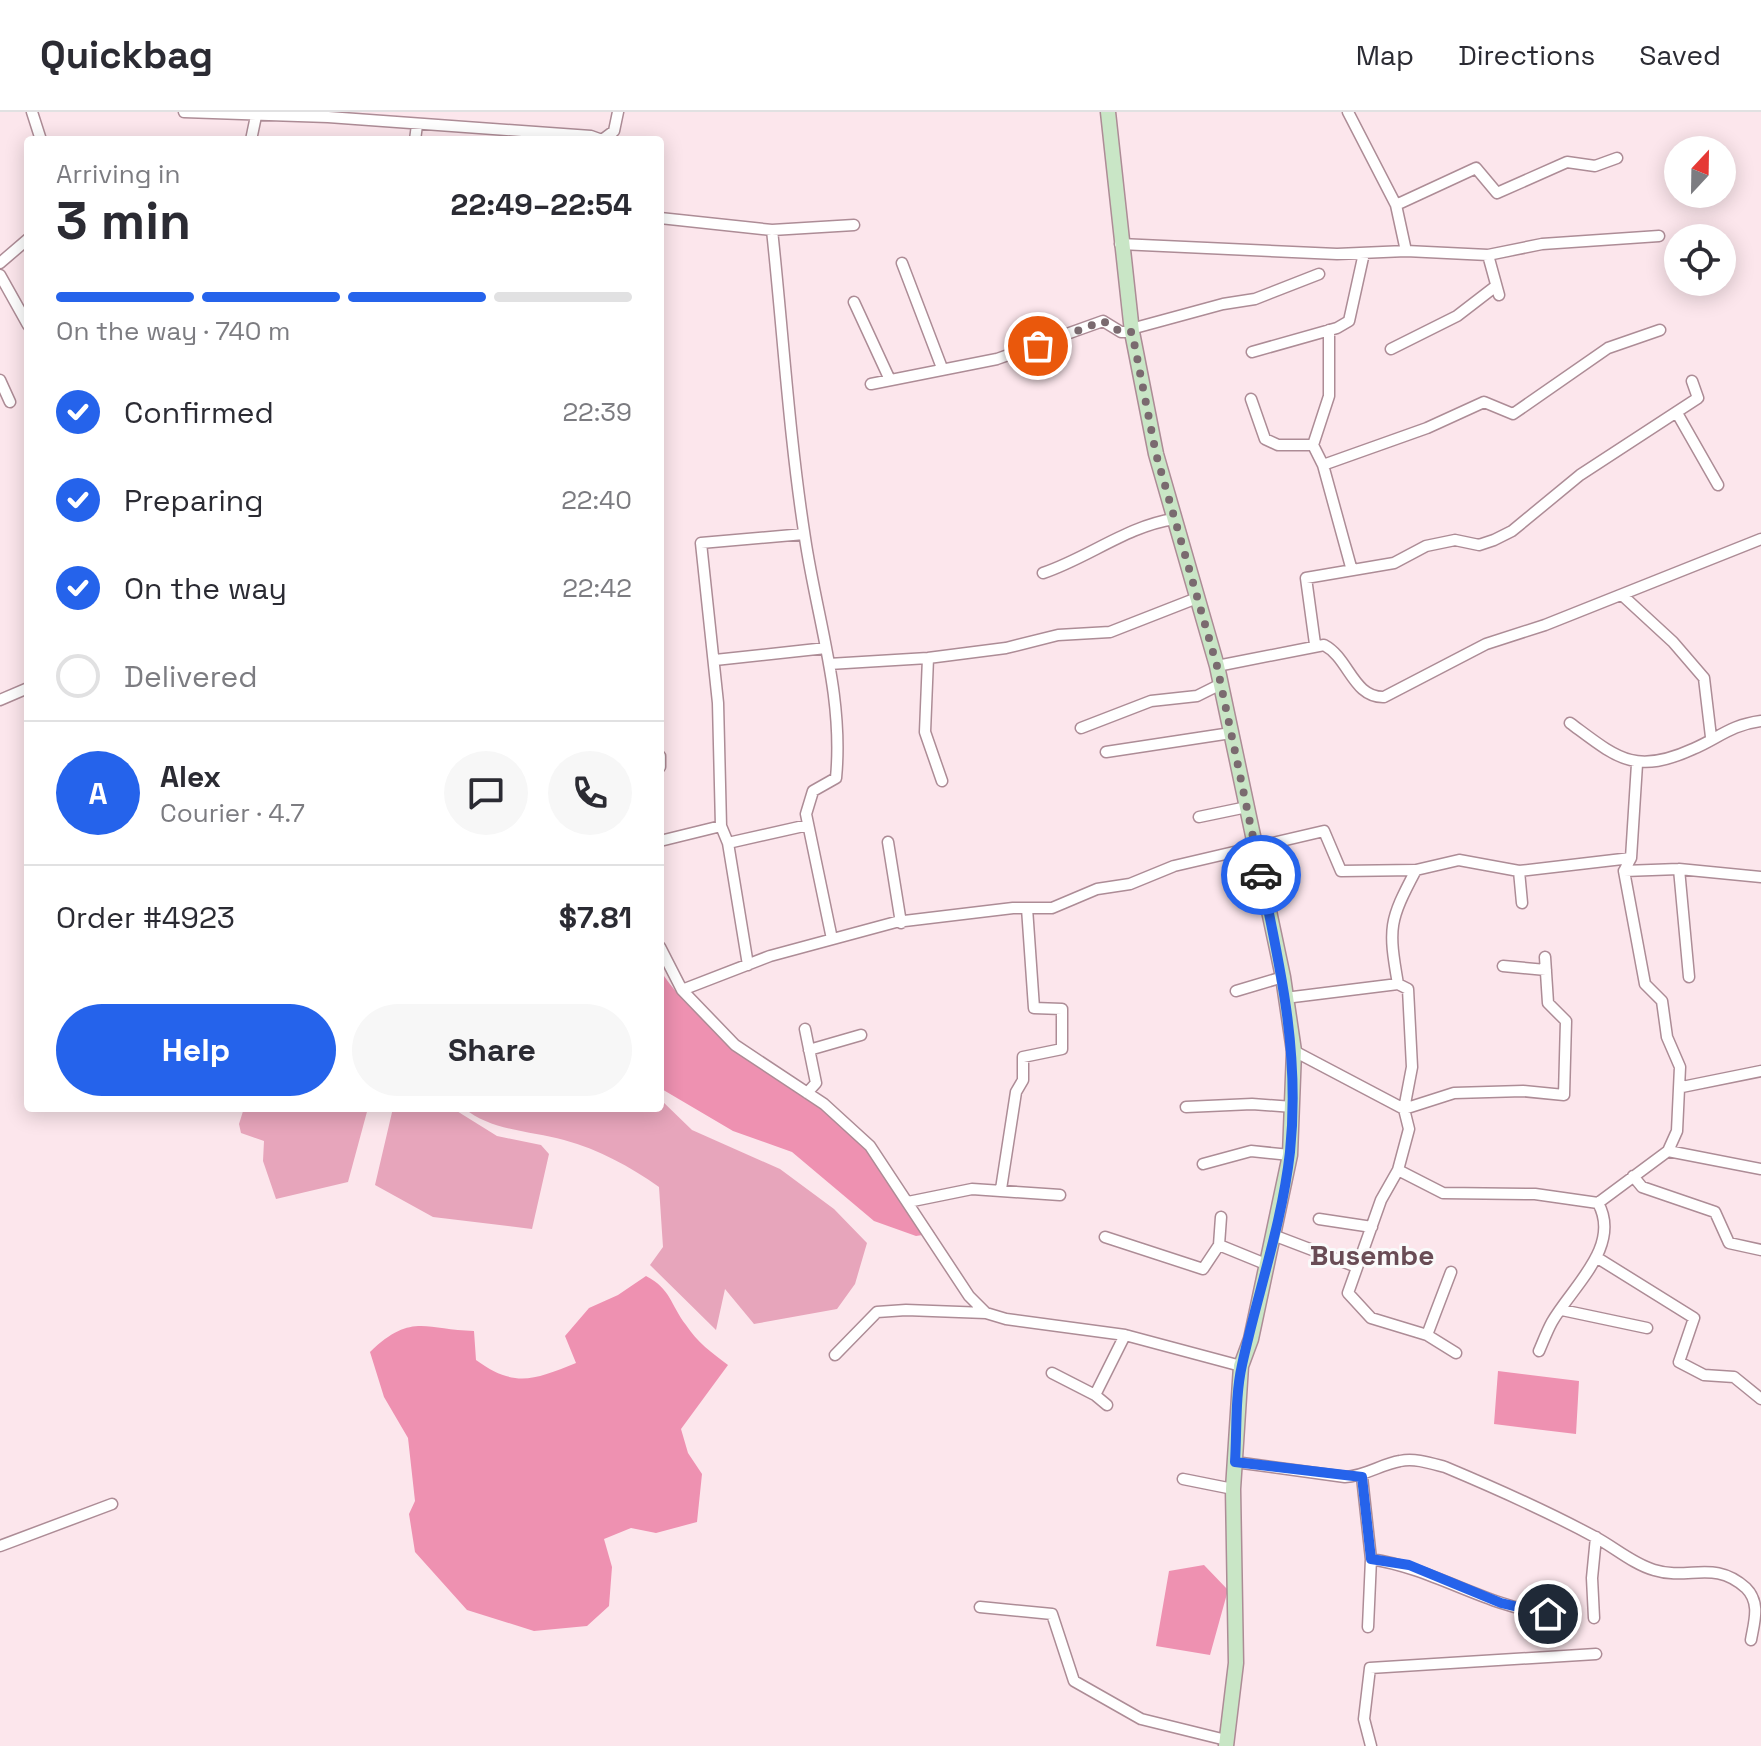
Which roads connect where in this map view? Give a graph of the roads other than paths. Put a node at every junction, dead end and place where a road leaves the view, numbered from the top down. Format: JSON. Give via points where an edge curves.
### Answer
{"nodes":[{"id":1,"x":32,"y":112,"type":"edge"},
{"id":2,"x":184,"y":112,"type":"edge"},
{"id":3,"x":618,"y":112,"type":"edge"},
{"id":4,"x":1108,"y":112,"type":"edge"},
{"id":5,"x":1348,"y":112,"type":"edge"},
{"id":6,"x":256,"y":116,"type":"junction"},
{"id":7,"x":417,"y":125,"type":"junction"},
{"id":8,"x":40,"y":136,"type":"edge"},
{"id":9,"x":252,"y":136,"type":"edge"},
{"id":10,"x":416,"y":136,"type":"edge"},
{"id":11,"x":591,"y":136,"type":"edge"},
{"id":12,"x":607,"y":136,"type":"edge"},
{"id":13,"x":1617,"y":158,"type":"dead end"},
{"id":14,"x":1396,"y":205,"type":"junction"},
{"id":15,"x":664,"y":218,"type":"edge"},
{"id":16,"x":854,"y":225,"type":"dead end"},
{"id":17,"x":772,"y":230,"type":"junction"},
{"id":18,"x":1659,"y":236,"type":"dead end"},
{"id":19,"x":24,"y":242,"type":"edge"},
{"id":20,"x":1120,"y":244,"type":"junction"},
{"id":21,"x":1406,"y":251,"type":"junction"},
{"id":22,"x":1364,"y":253,"type":"junction"},
{"id":23,"x":1488,"y":255,"type":"junction"},
{"id":24,"x":0,"y":263,"type":"edge"},
{"id":25,"x":902,"y":263,"type":"dead end"},
{"id":26,"x":1319,"y":274,"type":"dead end"},
{"id":27,"x":0,"y":275,"type":"edge"},
{"id":28,"x":854,"y":302,"type":"dead end"},
{"id":29,"x":24,"y":318,"type":"edge"},
{"id":30,"x":1132,"y":330,"type":"junction"},
{"id":31,"x":1329,"y":330,"type":"junction"},
{"id":32,"x":1660,"y":330,"type":"dead end"},
{"id":33,"x":1391,"y":349,"type":"dead end"},
{"id":34,"x":1252,"y":352,"type":"dead end"},
{"id":35,"x":942,"y":368,"type":"junction"},
{"id":36,"x":0,"y":380,"type":"edge"},
{"id":37,"x":890,"y":380,"type":"junction"},
{"id":38,"x":1692,"y":381,"type":"dead end"},
{"id":39,"x":871,"y":384,"type":"dead end"},
{"id":40,"x":1251,"y":399,"type":"dead end"},
{"id":41,"x":10,"y":402,"type":"dead end"},
{"id":42,"x":1677,"y":413,"type":"junction"},
{"id":43,"x":1313,"y":445,"type":"junction"},
{"id":44,"x":1323,"y":465,"type":"junction"},
{"id":45,"x":1718,"y":485,"type":"dead end"},
{"id":46,"x":1174,"y":519,"type":"junction"},
{"id":47,"x":804,"y":534,"type":"junction"},
{"id":48,"x":1761,"y":539,"type":"edge"},
{"id":49,"x":1351,"y":567,"type":"junction"},
{"id":50,"x":1043,"y":573,"type":"dead end"},
{"id":51,"x":1622,"y":595,"type":"junction"},
{"id":52,"x":1197,"y":598,"type":"junction"},
{"id":53,"x":1315,"y":644,"type":"junction"},
{"id":54,"x":826,"y":648,"type":"junction"},
{"id":55,"x":928,"y":658,"type":"junction"},
{"id":56,"x":715,"y":660,"type":"junction"},
{"id":57,"x":829,"y":664,"type":"junction"},
{"id":58,"x":1217,"y":666,"type":"junction"},
{"id":59,"x":1221,"y":684,"type":"junction"},
{"id":60,"x":24,"y":690,"type":"edge"},
{"id":61,"x":0,"y":700,"type":"edge"},
{"id":62,"x":1761,"y":721,"type":"edge"},
{"id":63,"x":1570,"y":723,"type":"dead end"},
{"id":64,"x":1081,"y":728,"type":"dead end"},
{"id":65,"x":1231,"y":733,"type":"junction"},
{"id":66,"x":1711,"y":737,"type":"junction"},
{"id":67,"x":1106,"y":752,"type":"dead end"},
{"id":68,"x":1637,"y":764,"type":"junction"},
{"id":69,"x":942,"y":781,"type":"dead end"},
{"id":70,"x":1247,"y":807,"type":"junction"},
{"id":71,"x":1199,"y":817,"type":"dead end"},
{"id":72,"x":808,"y":825,"type":"junction"},
{"id":73,"x":721,"y":826,"type":"junction"},
{"id":74,"x":664,"y":840,"type":"edge"},
{"id":75,"x":888,"y":842,"type":"dead end"},
{"id":76,"x":728,"y":843,"type":"junction"},
{"id":77,"x":1255,"y":846,"type":"junction"},
{"id":78,"x":1631,"y":858,"type":"junction"},
{"id":79,"x":1679,"y":869,"type":"junction"},
{"id":80,"x":1416,"y":870,"type":"junction"},
{"id":81,"x":1519,"y":871,"type":"junction"},
{"id":82,"x":1624,"y":871,"type":"junction"},
{"id":83,"x":1761,"y":877,"type":"edge"},
{"id":84,"x":1522,"y":903,"type":"dead end"},
{"id":85,"x":1027,"y":908,"type":"junction"},
{"id":86,"x":901,"y":923,"type":"junction"},
{"id":87,"x":832,"y":939,"type":"junction"},
{"id":88,"x":664,"y":955,"type":"edge"},
{"id":89,"x":1545,"y":957,"type":"dead end"},
{"id":90,"x":748,"y":965,"type":"junction"},
{"id":91,"x":1503,"y":966,"type":"dead end"},
{"id":92,"x":1546,"y":970,"type":"junction"},
{"id":93,"x":1283,"y":977,"type":"junction"},
{"id":94,"x":1689,"y":977,"type":"dead end"},
{"id":95,"x":1398,"y":984,"type":"junction"},
{"id":96,"x":682,"y":990,"type":"junction"},
{"id":97,"x":1236,"y":991,"type":"dead end"},
{"id":98,"x":1285,"y":998,"type":"junction"},
{"id":99,"x":805,"y":1029,"type":"dead end"},
{"id":100,"x":861,"y":1035,"type":"dead end"},
{"id":101,"x":809,"y":1050,"type":"junction"},
{"id":102,"x":1294,"y":1051,"type":"junction"},
{"id":103,"x":1761,"y":1071,"type":"edge"},
{"id":104,"x":1682,"y":1087,"type":"junction"},
{"id":105,"x":807,"y":1093,"type":"junction"},
{"id":106,"x":1186,"y":1107,"type":"dead end"},
{"id":107,"x":1293,"y":1107,"type":"junction"},
{"id":108,"x":1404,"y":1109,"type":"junction"},
{"id":109,"x":1668,"y":1151,"type":"junction"},
{"id":110,"x":1290,"y":1155,"type":"junction"},
{"id":111,"x":1203,"y":1164,"type":"dead end"},
{"id":112,"x":1761,"y":1169,"type":"edge"},
{"id":113,"x":1398,"y":1170,"type":"junction"},
{"id":114,"x":1633,"y":1176,"type":"junction"},
{"id":115,"x":1001,"y":1189,"type":"junction"},
{"id":116,"x":1060,"y":1195,"type":"dead end"},
{"id":117,"x":908,"y":1202,"type":"junction"},
{"id":118,"x":1598,"y":1203,"type":"junction"},
{"id":119,"x":1221,"y":1217,"type":"dead end"},
{"id":120,"x":1319,"y":1219,"type":"dead end"},
{"id":121,"x":1372,"y":1227,"type":"junction"},
{"id":122,"x":1273,"y":1235,"type":"junction"},
{"id":123,"x":1105,"y":1237,"type":"dead end"},
{"id":124,"x":1219,"y":1245,"type":"junction"},
{"id":125,"x":1761,"y":1250,"type":"edge"},
{"id":126,"x":1596,"y":1257,"type":"junction"},
{"id":127,"x":1268,"y":1265,"type":"junction"},
{"id":128,"x":1357,"y":1267,"type":"junction"},
{"id":129,"x":1451,"y":1272,"type":"dead end"},
{"id":130,"x":1562,"y":1310,"type":"junction"},
{"id":131,"x":986,"y":1313,"type":"junction"},
{"id":132,"x":1647,"y":1328,"type":"dead end"},
{"id":133,"x":1125,"y":1335,"type":"junction"},
{"id":134,"x":1427,"y":1335,"type":"junction"},
{"id":135,"x":1539,"y":1351,"type":"dead end"},
{"id":136,"x":1456,"y":1353,"type":"dead end"},
{"id":137,"x":835,"y":1355,"type":"dead end"},
{"id":138,"x":1241,"y":1366,"type":"junction"},
{"id":139,"x":1052,"y":1373,"type":"dead end"},
{"id":140,"x":1095,"y":1395,"type":"junction"},
{"id":141,"x":1761,"y":1399,"type":"edge"},
{"id":142,"x":1107,"y":1405,"type":"dead end"},
{"id":143,"x":1235,"y":1462,"type":"junction"},
{"id":144,"x":1362,"y":1477,"type":"junction"},
{"id":145,"x":1183,"y":1479,"type":"dead end"},
{"id":146,"x":1233,"y":1489,"type":"junction"},
{"id":147,"x":112,"y":1504,"type":"dead end"},
{"id":148,"x":1596,"y":1537,"type":"junction"},
{"id":149,"x":0,"y":1546,"type":"edge"},
{"id":150,"x":1371,"y":1559,"type":"junction"},
{"id":151,"x":980,"y":1607,"type":"dead end"},
{"id":152,"x":1759,"y":1608,"type":"edge"},
{"id":153,"x":1548,"y":1614,"type":"dead end"},
{"id":154,"x":1594,"y":1618,"type":"dead end"},
{"id":155,"x":1368,"y":1627,"type":"dead end"},
{"id":156,"x":1751,"y":1640,"type":"dead end"},
{"id":157,"x":1596,"y":1654,"type":"dead end"},
{"id":158,"x":1226,"y":1743,"type":"edge"},
{"id":159,"x":1371,"y":1746,"type":"edge"}],
"edges":[{"from":1,"to":8,"type":"street"},
{"from":2,"to":6,"type":"street"},
{"from":3,"to":12,"type":"street","via":[[614,131]]},
{"from":4,"to":20,"type":"street"},
{"from":5,"to":14,"type":"street"},
{"from":6,"to":7,"type":"street"},
{"from":6,"to":9,"type":"street"},
{"from":7,"to":10,"type":"street"},
{"from":7,"to":11,"type":"street"},
{"from":13,"to":14,"type":"street","via":[[1595,166],[1567,162],[1497,193],[1476,168]]},
{"from":14,"to":21,"type":"street"},
{"from":15,"to":17,"type":"street"},
{"from":16,"to":17,"type":"street"},
{"from":17,"to":47,"type":"street"},
{"from":18,"to":23,"type":"street","via":[[1542,244]]},
{"from":19,"to":24,"type":"street"},
{"from":20,"to":22,"type":"street"},
{"from":20,"to":30,"type":"street"},
{"from":21,"to":22,"type":"street"},
{"from":21,"to":23,"type":"street"},
{"from":22,"to":31,"type":"street","via":[[1349,321]]},
{"from":23,"to":33,"type":"street","via":[[1497,291]]},
{"from":25,"to":35,"type":"street"},
{"from":26,"to":30,"type":"street","via":[[1238,304]]},
{"from":27,"to":29,"type":"street"},
{"from":28,"to":37,"type":"street"},
{"from":30,"to":35,"type":"street","via":[[1121,332],[1103,321],[997,359]]},
{"from":30,"to":46,"type":"street"},
{"from":31,"to":34,"type":"street"},
{"from":31,"to":43,"type":"street","via":[[1329,396]]},
{"from":32,"to":44,"type":"street","via":[[1608,348],[1513,414],[1484,402]]},
{"from":35,"to":37,"type":"street"},
{"from":36,"to":41,"type":"street"},
{"from":37,"to":39,"type":"street"},
{"from":38,"to":42,"type":"street","via":[[1698,398]]},
{"from":40,"to":43,"type":"street","via":[[1265,439],[1278,445]]},
{"from":42,"to":45,"type":"street"},
{"from":42,"to":49,"type":"street","via":[[1580,475],[1494,540],[1479,545],[1455,540],[1426,546],[1394,563]]},
{"from":43,"to":44,"type":"street"},
{"from":44,"to":49,"type":"street"},
{"from":46,"to":50,"type":"street","via":[[1147,523]]},
{"from":46,"to":52,"type":"street"},
{"from":47,"to":54,"type":"street"},
{"from":47,"to":56,"type":"street","via":[[701,543]]},
{"from":48,"to":51,"type":"street"},
{"from":49,"to":53,"type":"street","via":[[1306,578]]},
{"from":51,"to":53,"type":"street","via":[[1486,644],[1384,697],[1367,694],[1330,649]]},
{"from":51,"to":66,"type":"street","via":[[1704,678]]},
{"from":52,"to":55,"type":"street","via":[[1110,632],[1058,635]]},
{"from":52,"to":58,"type":"street"},
{"from":53,"to":58,"type":"street"},
{"from":54,"to":56,"type":"street"},
{"from":54,"to":57,"type":"street"},
{"from":55,"to":57,"type":"street"},
{"from":55,"to":69,"type":"street","via":[[925,732]]},
{"from":56,"to":73,"type":"street"},
{"from":57,"to":72,"type":"street","via":[[838,718],[836,778],[813,791]]},
{"from":58,"to":59,"type":"street"},
{"from":59,"to":64,"type":"street","via":[[1197,696],[1151,701]]},
{"from":59,"to":65,"type":"street"},
{"from":60,"to":61,"type":"street"},
{"from":62,"to":66,"type":"street","via":[[1738,724]]},
{"from":63,"to":68,"type":"street","via":[[1612,754]]},
{"from":65,"to":67,"type":"street"},
{"from":65,"to":70,"type":"street"},
{"from":66,"to":68,"type":"street","via":[[1693,749]]},
{"from":68,"to":78,"type":"street"},
{"from":70,"to":71,"type":"street"},
{"from":70,"to":77,"type":"street"},
{"from":72,"to":76,"type":"street"},
{"from":72,"to":87,"type":"street"},
{"from":73,"to":74,"type":"street"},
{"from":73,"to":76,"type":"street"},
{"from":75,"to":86,"type":"street"},
{"from":76,"to":90,"type":"street"},
{"from":77,"to":80,"type":"street","via":[[1324,831],[1341,871]]},
{"from":77,"to":85,"type":"street","via":[[1097,889],[1052,908]]},
{"from":77,"to":93,"type":"street"},
{"from":78,"to":81,"type":"street"},
{"from":78,"to":82,"type":"street"},
{"from":79,"to":82,"type":"street"},
{"from":79,"to":83,"type":"street"},
{"from":79,"to":94,"type":"street"},
{"from":80,"to":81,"type":"street","via":[[1459,860]]},
{"from":80,"to":95,"type":"street","via":[[1391,922]]},
{"from":81,"to":84,"type":"street"},
{"from":82,"to":104,"type":"street","via":[[1645,984],[1662,1001]]},
{"from":85,"to":86,"type":"street"},
{"from":85,"to":115,"type":"street","via":[[1034,1008],[1062,1009],[1062,1049],[1023,1057]]},
{"from":86,"to":87,"type":"street"},
{"from":87,"to":90,"type":"street"},
{"from":88,"to":96,"type":"street"},
{"from":89,"to":92,"type":"street"},
{"from":90,"to":96,"type":"street"},
{"from":91,"to":92,"type":"street"},
{"from":92,"to":108,"type":"street","via":[[1548,1003],[1566,1021],[1564,1095],[1454,1093]]},
{"from":93,"to":97,"type":"street"},
{"from":93,"to":98,"type":"street"},
{"from":95,"to":98,"type":"street"},
{"from":95,"to":108,"type":"street","via":[[1408,989],[1409,1003],[1412,1067]]},
{"from":96,"to":105,"type":"street","via":[[735,1045]]},
{"from":98,"to":102,"type":"street"},
{"from":99,"to":101,"type":"street"},
{"from":100,"to":101,"type":"street"},
{"from":101,"to":105,"type":"street","via":[[816,1083]]},
{"from":102,"to":107,"type":"street"},
{"from":102,"to":108,"type":"street"},
{"from":103,"to":104,"type":"street"},
{"from":104,"to":109,"type":"street","via":[[1677,1131]]},
{"from":105,"to":117,"type":"street","via":[[870,1146]]},
{"from":106,"to":107,"type":"street"},
{"from":107,"to":110,"type":"street"},
{"from":108,"to":113,"type":"street","via":[[1409,1129]]},
{"from":109,"to":112,"type":"street"},
{"from":109,"to":114,"type":"street"},
{"from":110,"to":111,"type":"street","via":[[1251,1151]]},
{"from":110,"to":122,"type":"street"},
{"from":113,"to":118,"type":"street","via":[[1443,1193],[1535,1194]]},
{"from":113,"to":121,"type":"street"},
{"from":114,"to":118,"type":"street"},
{"from":114,"to":125,"type":"street","via":[[1642,1187],[1715,1212],[1729,1243]]},
{"from":115,"to":116,"type":"street"},
{"from":115,"to":117,"type":"street","via":[[972,1189]]},
{"from":117,"to":131,"type":"street","via":[[969,1296]]},
{"from":118,"to":126,"type":"street","via":[[1605,1217]]},
{"from":119,"to":124,"type":"street"},
{"from":120,"to":121,"type":"street"},
{"from":121,"to":128,"type":"street"},
{"from":122,"to":127,"type":"street"},
{"from":122,"to":128,"type":"street"},
{"from":123,"to":124,"type":"street","via":[[1203,1269]]},
{"from":124,"to":127,"type":"street"},
{"from":126,"to":130,"type":"street"},
{"from":126,"to":141,"type":"street","via":[[1694,1318],[1679,1362],[1704,1375],[1734,1377]]},
{"from":127,"to":138,"type":"street"},
{"from":128,"to":134,"type":"street","via":[[1348,1293],[1371,1318]]},
{"from":129,"to":134,"type":"street"},
{"from":130,"to":132,"type":"street"},
{"from":130,"to":135,"type":"street"},
{"from":131,"to":133,"type":"street"},
{"from":131,"to":137,"type":"street","via":[[877,1312]]},
{"from":133,"to":138,"type":"street"},
{"from":133,"to":140,"type":"street"},
{"from":134,"to":136,"type":"street"},
{"from":138,"to":143,"type":"street"},
{"from":139,"to":140,"type":"street"},
{"from":140,"to":142,"type":"street"},
{"from":143,"to":144,"type":"street"},
{"from":143,"to":146,"type":"street"},
{"from":144,"to":148,"type":"street","via":[[1399,1461],[1418,1460],[1445,1467]]},
{"from":144,"to":150,"type":"street"},
{"from":145,"to":146,"type":"street"},
{"from":146,"to":158,"type":"street","via":[[1236,1663]]},
{"from":147,"to":149,"type":"street"},
{"from":148,"to":152,"type":"street","via":[[1654,1570],[1727,1574],[1749,1591]]},
{"from":148,"to":154,"type":"street"},
{"from":150,"to":153,"type":"street","via":[[1409,1565],[1501,1603]]},
{"from":150,"to":155,"type":"street"},
{"from":151,"to":158,"type":"street","via":[[1052,1614],[1074,1681],[1141,1719]]},
{"from":152,"to":156,"type":"street"},
{"from":157,"to":159,"type":"street","via":[[1370,1668],[1364,1719]]}]}
